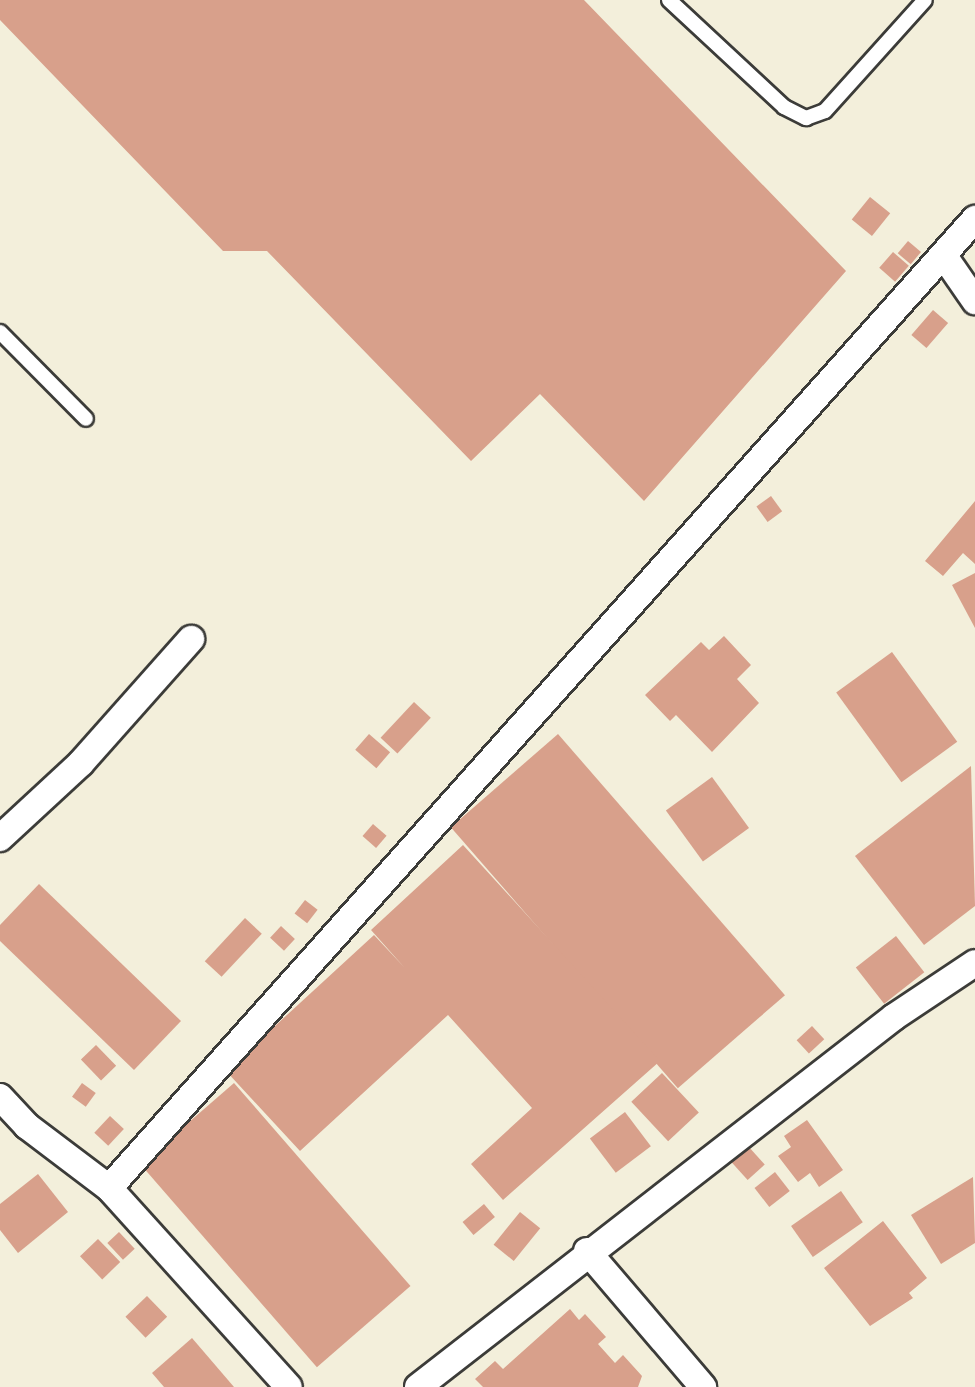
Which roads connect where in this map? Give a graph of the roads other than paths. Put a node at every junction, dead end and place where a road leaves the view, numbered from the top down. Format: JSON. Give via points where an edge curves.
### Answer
{"nodes":[{"id":1,"x":669,"y":0,"type":"edge"},
{"id":2,"x":925,"y":0,"type":"edge"},
{"id":3,"x":975,"y":219,"type":"edge"},
{"id":4,"x":944,"y":256,"type":"junction"},
{"id":5,"x":975,"y":301,"type":"edge"},
{"id":6,"x":0,"y":332,"type":"edge"},
{"id":7,"x":86,"y":419,"type":"dead end"},
{"id":8,"x":191,"y":639,"type":"dead end"},
{"id":9,"x":0,"y":838,"type":"edge"},
{"id":10,"x":975,"y":963,"type":"edge"},
{"id":11,"x":0,"y":1097,"type":"edge"},
{"id":12,"x":109,"y":1188,"type":"junction"},
{"id":13,"x":587,"y":1251,"type":"junction"},
{"id":14,"x":289,"y":1387,"type":"edge"},
{"id":15,"x":418,"y":1387,"type":"edge"},
{"id":16,"x":703,"y":1387,"type":"edge"}],
"edges":[{"from":1,"to":2,"type":"lane","via":[[784,107],[806,118],[825,111]]},
{"from":3,"to":4,"type":"street"},
{"from":4,"to":5,"type":"street"},
{"from":4,"to":12,"type":"street"},
{"from":6,"to":7,"type":"lane"},
{"from":8,"to":9,"type":"street","via":[[81,763]]},
{"from":10,"to":13,"type":"street","via":[[894,1017]]},
{"from":11,"to":12,"type":"street","via":[[27,1126]]},
{"from":12,"to":14,"type":"street"},
{"from":13,"to":15,"type":"street"},
{"from":13,"to":16,"type":"street"}]}
